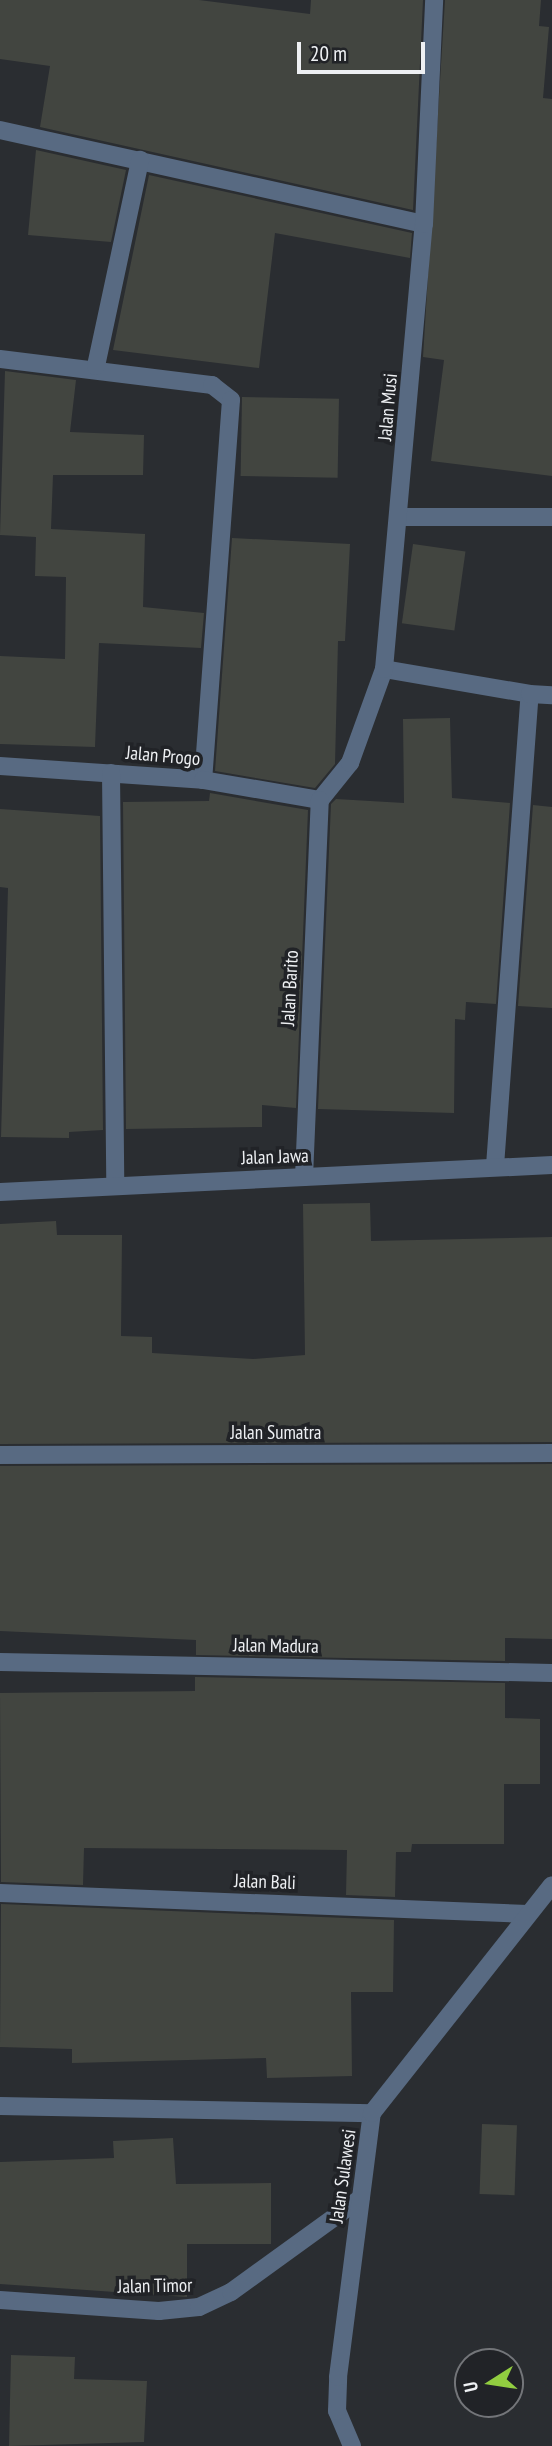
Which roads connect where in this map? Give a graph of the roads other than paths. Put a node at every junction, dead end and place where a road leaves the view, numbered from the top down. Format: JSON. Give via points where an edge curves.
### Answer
{"nodes":[{"id":1,"x":434,"y":0,"type":"edge"},
{"id":2,"x":0,"y":130,"type":"edge"},
{"id":3,"x":140,"y":160,"type":"junction"},
{"id":4,"x":424,"y":223,"type":"junction"},
{"id":5,"x":0,"y":359,"type":"edge"},
{"id":6,"x":96,"y":366,"type":"junction"},
{"id":7,"x":400,"y":517,"type":"junction"},
{"id":8,"x":552,"y":517,"type":"edge"},
{"id":9,"x":384,"y":669,"type":"junction"},
{"id":10,"x":530,"y":694,"type":"junction"},
{"id":11,"x":552,"y":695,"type":"edge"},
{"id":12,"x":0,"y":766,"type":"edge"},
{"id":13,"x":111,"y":773,"type":"junction"},
{"id":14,"x":203,"y":780,"type":"junction"},
{"id":15,"x":320,"y":800,"type":"junction"},
{"id":16,"x":552,"y":1165,"type":"edge"},
{"id":17,"x":495,"y":1166,"type":"junction"},
{"id":18,"x":304,"y":1177,"type":"junction"},
{"id":19,"x":115,"y":1185,"type":"junction"},
{"id":20,"x":0,"y":1192,"type":"edge"},
{"id":21,"x":552,"y":1453,"type":"edge"},
{"id":22,"x":0,"y":1455,"type":"edge"},
{"id":23,"x":0,"y":1662,"type":"edge"},
{"id":24,"x":552,"y":1673,"type":"edge"},
{"id":25,"x":552,"y":1885,"type":"edge"},
{"id":26,"x":0,"y":1894,"type":"edge"},
{"id":27,"x":528,"y":1913,"type":"junction"},
{"id":28,"x":0,"y":2106,"type":"edge"},
{"id":29,"x":372,"y":2113,"type":"junction"},
{"id":30,"x":361,"y":2199,"type":"junction"},
{"id":31,"x":0,"y":2300,"type":"edge"},
{"id":32,"x":352,"y":2446,"type":"edge"}],
"edges":[{"from":1,"to":4,"type":"street","name":"Jalan Musi"},
{"from":2,"to":3,"type":"street"},
{"from":3,"to":4,"type":"street"},
{"from":3,"to":6,"type":"street"},
{"from":4,"to":7,"type":"street","name":"Jalan Musi"},
{"from":5,"to":6,"type":"street"},
{"from":6,"to":14,"type":"street","via":[[212,384],[234,412]]},
{"from":7,"to":8,"type":"street"},
{"from":7,"to":9,"type":"street","name":"Jalan Musi"},
{"from":9,"to":10,"type":"street"},
{"from":9,"to":15,"type":"street","name":"Jalan Musi","via":[[350,763]]},
{"from":10,"to":11,"type":"street"},
{"from":10,"to":17,"type":"street"},
{"from":12,"to":13,"type":"street","name":"Jalan Progo"},
{"from":13,"to":14,"type":"street","name":"Jalan Progo"},
{"from":13,"to":19,"type":"street"},
{"from":14,"to":15,"type":"street","name":"Jalan Progo"},
{"from":15,"to":18,"type":"street","name":"Jalan Barito"},
{"from":16,"to":17,"type":"street","name":"Jalan Jawa"},
{"from":17,"to":18,"type":"street","name":"Jalan Jawa"},
{"from":18,"to":19,"type":"street","name":"Jalan Jawa"},
{"from":19,"to":20,"type":"street","name":"Jalan Jawa"},
{"from":21,"to":22,"type":"street","name":"Jalan Sumatra"},
{"from":23,"to":24,"type":"street","name":"Jalan Madura"},
{"from":25,"to":27,"type":"street","name":"Jalan Sulawesi"},
{"from":26,"to":27,"type":"street","name":"Jalan Bali"},
{"from":27,"to":29,"type":"street","name":"Jalan Sulawesi"},
{"from":28,"to":29,"type":"street"},
{"from":29,"to":30,"type":"street","name":"Jalan Sulawesi"},
{"from":30,"to":31,"type":"street","name":"Jalan Timor","via":[[199,2308],[159,2311]]},
{"from":30,"to":32,"type":"street","name":"Jalan Sulawesi","via":[[337,2411]]}]}
